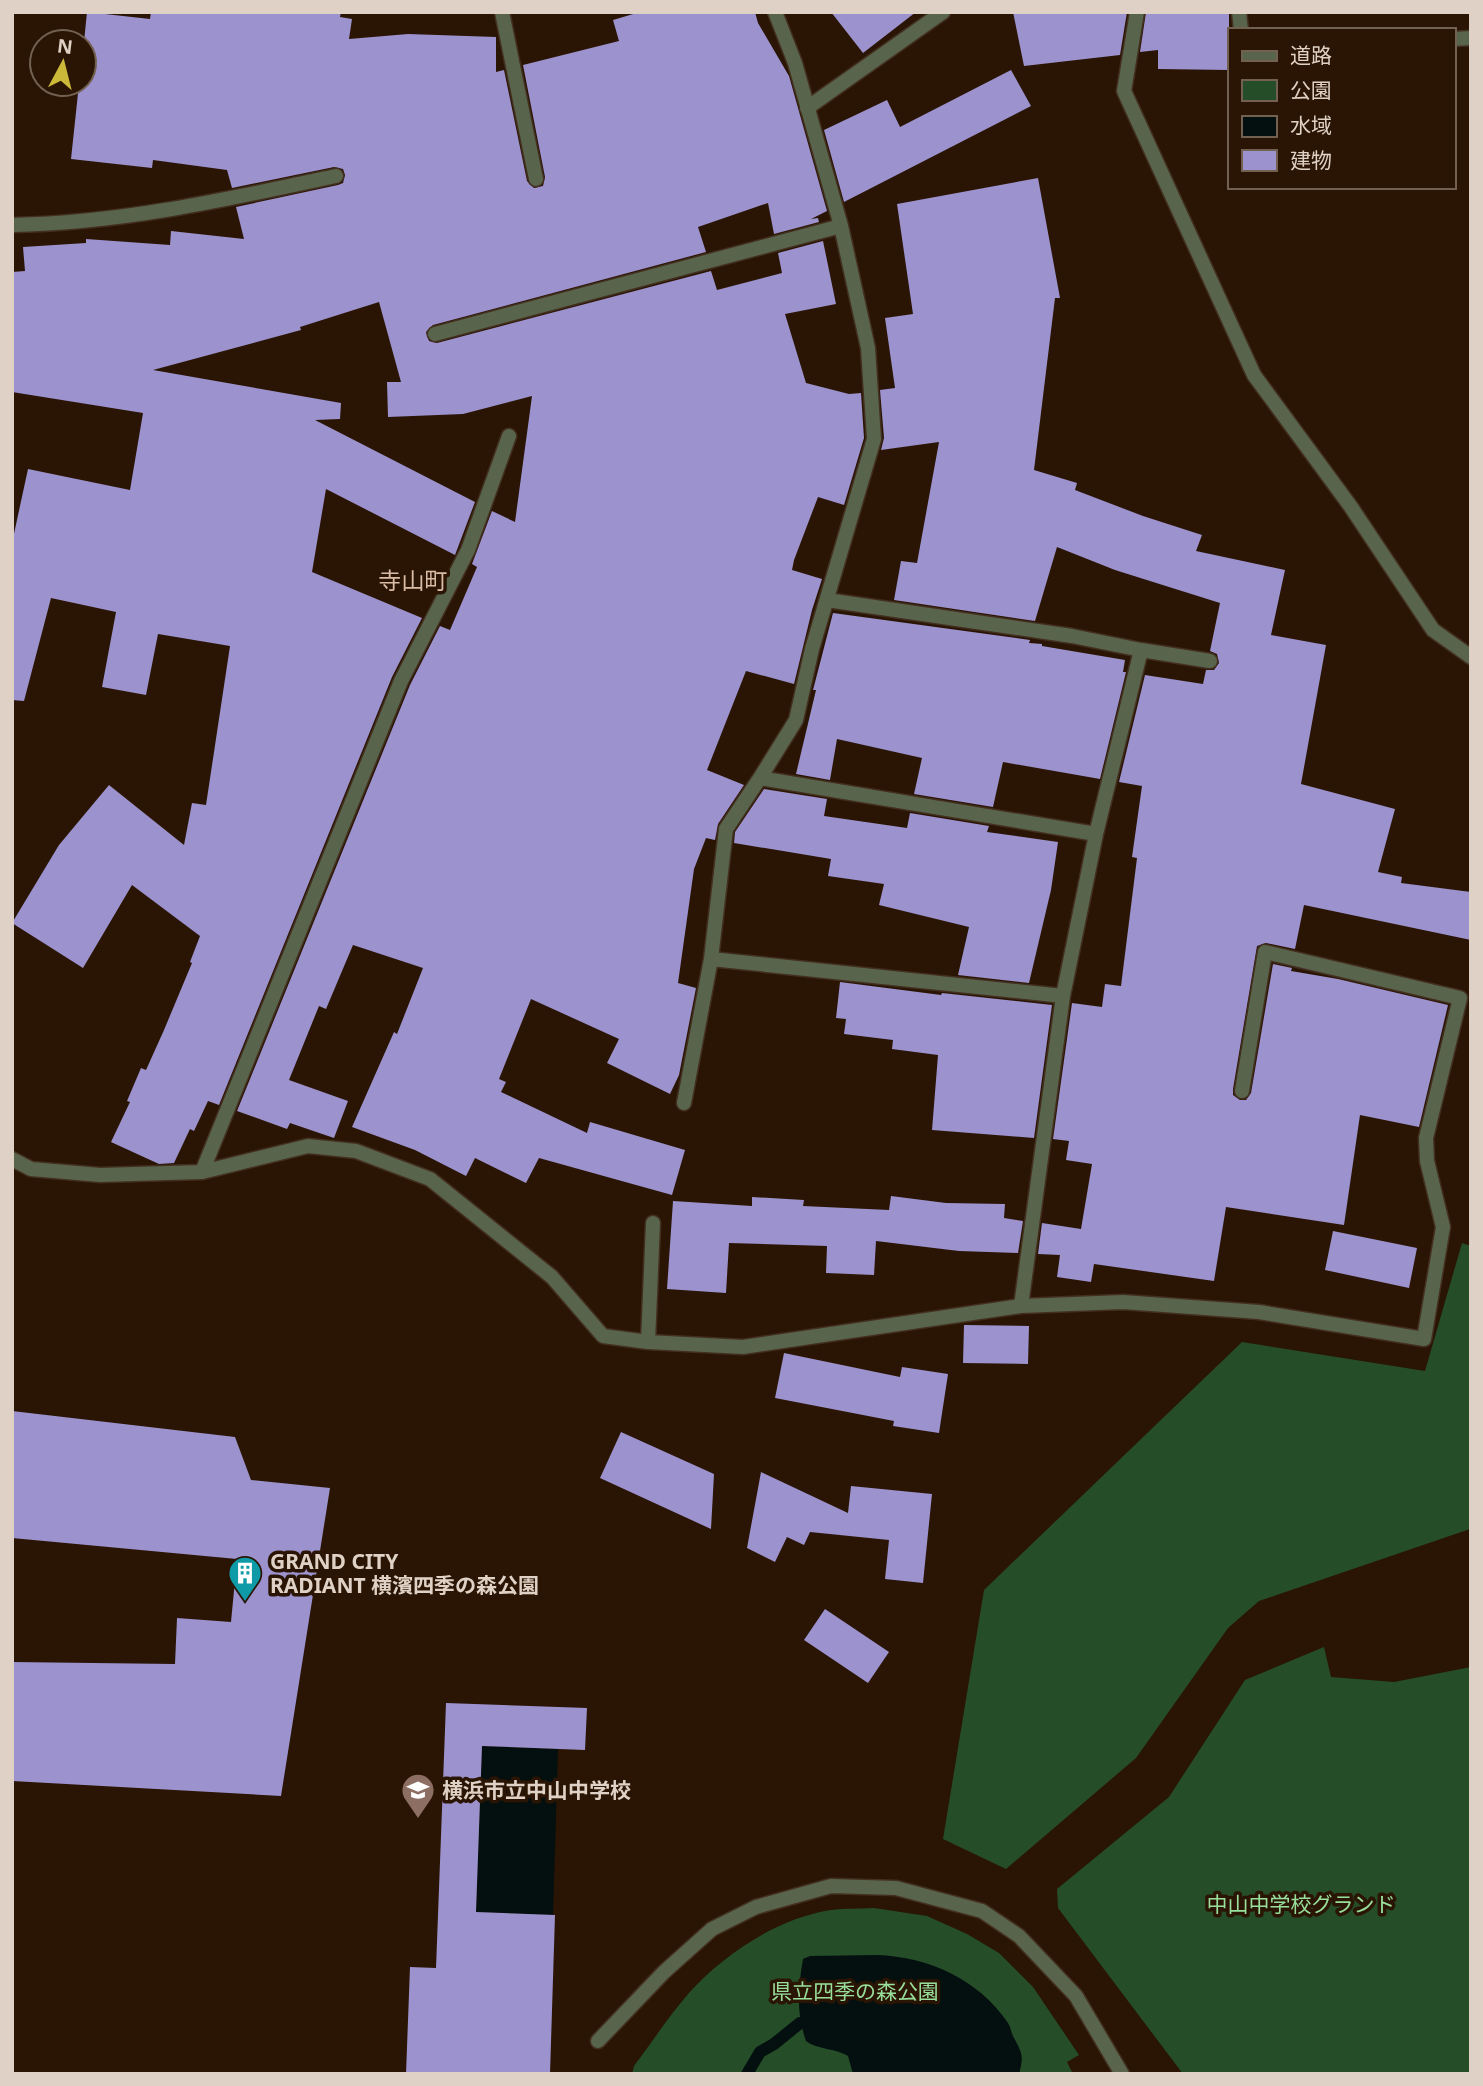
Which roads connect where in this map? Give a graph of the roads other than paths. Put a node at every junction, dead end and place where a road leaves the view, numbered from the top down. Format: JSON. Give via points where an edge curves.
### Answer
{"nodes":[{"id":1,"x":502,"y":12,"type":"edge"},
{"id":2,"x":775,"y":12,"type":"edge"},
{"id":3,"x":943,"y":12,"type":"edge"},
{"id":4,"x":1138,"y":12,"type":"edge"},
{"id":5,"x":807,"y":108,"type":"junction"},
{"id":6,"x":336,"y":176,"type":"dead end"},
{"id":7,"x":536,"y":179,"type":"dead end"},
{"id":8,"x":12,"y":226,"type":"edge"},
{"id":9,"x":841,"y":226,"type":"junction"},
{"id":10,"x":435,"y":334,"type":"dead end"},
{"id":11,"x":509,"y":436,"type":"dead end"},
{"id":12,"x":827,"y":600,"type":"junction"},
{"id":13,"x":1141,"y":650,"type":"junction"},
{"id":14,"x":1471,"y":656,"type":"edge"},
{"id":15,"x":1210,"y":661,"type":"dead end"},
{"id":16,"x":760,"y":778,"type":"junction"},
{"id":17,"x":1096,"y":834,"type":"junction"},
{"id":18,"x":711,"y":959,"type":"junction"},
{"id":19,"x":1063,"y":996,"type":"junction"},
{"id":20,"x":1465,"y":1000,"type":"edge"},
{"id":21,"x":1242,"y":1091,"type":"dead end"},
{"id":22,"x":684,"y":1103,"type":"dead end"},
{"id":23,"x":12,"y":1159,"type":"edge"},
{"id":24,"x":202,"y":1172,"type":"junction"},
{"id":25,"x":653,"y":1223,"type":"dead end"},
{"id":26,"x":1021,"y":1306,"type":"junction"},
{"id":27,"x":648,"y":1342,"type":"junction"},
{"id":28,"x":598,"y":2041,"type":"dead end"},
{"id":29,"x":1122,"y":2074,"type":"edge"}],
"edges":[{"from":1,"to":7,"type":"street"},
{"from":2,"to":5,"type":"street"},
{"from":3,"to":5,"type":"street"},
{"from":4,"to":14,"type":"street","via":[[1124,91],[1254,375],[1351,507],[1433,630]]},
{"from":5,"to":9,"type":"street"},
{"from":6,"to":8,"type":"street","via":[[200,205],[57,225]]},
{"from":9,"to":10,"type":"street"},
{"from":9,"to":12,"type":"street","via":[[868,348],[874,439]]},
{"from":11,"to":24,"type":"street","via":[[468,550],[401,681]]},
{"from":12,"to":13,"type":"street"},
{"from":12,"to":16,"type":"street","via":[[796,720]]},
{"from":13,"to":15,"type":"street"},
{"from":13,"to":17,"type":"street"},
{"from":16,"to":17,"type":"street"},
{"from":16,"to":18,"type":"street","via":[[726,829]]},
{"from":17,"to":19,"type":"street"},
{"from":18,"to":19,"type":"street"},
{"from":18,"to":22,"type":"street"},
{"from":19,"to":26,"type":"street"},
{"from":20,"to":21,"type":"street","via":[[1265,952]]},
{"from":20,"to":26,"type":"street","via":[[1426,1138],[1443,1227],[1424,1339],[1232,1310],[1124,1302]]},
{"from":23,"to":24,"type":"street","via":[[32,1169],[100,1175]]},
{"from":24,"to":27,"type":"street","via":[[308,1146],[356,1151],[430,1179],[552,1277],[603,1336]]},
{"from":25,"to":27,"type":"street"},
{"from":26,"to":27,"type":"street","via":[[743,1348]]},
{"from":28,"to":29,"type":"street","via":[[712,1928],[756,1907],[831,1885],[896,1888],[982,1911],[1019,1936],[1076,1996]]}]}
